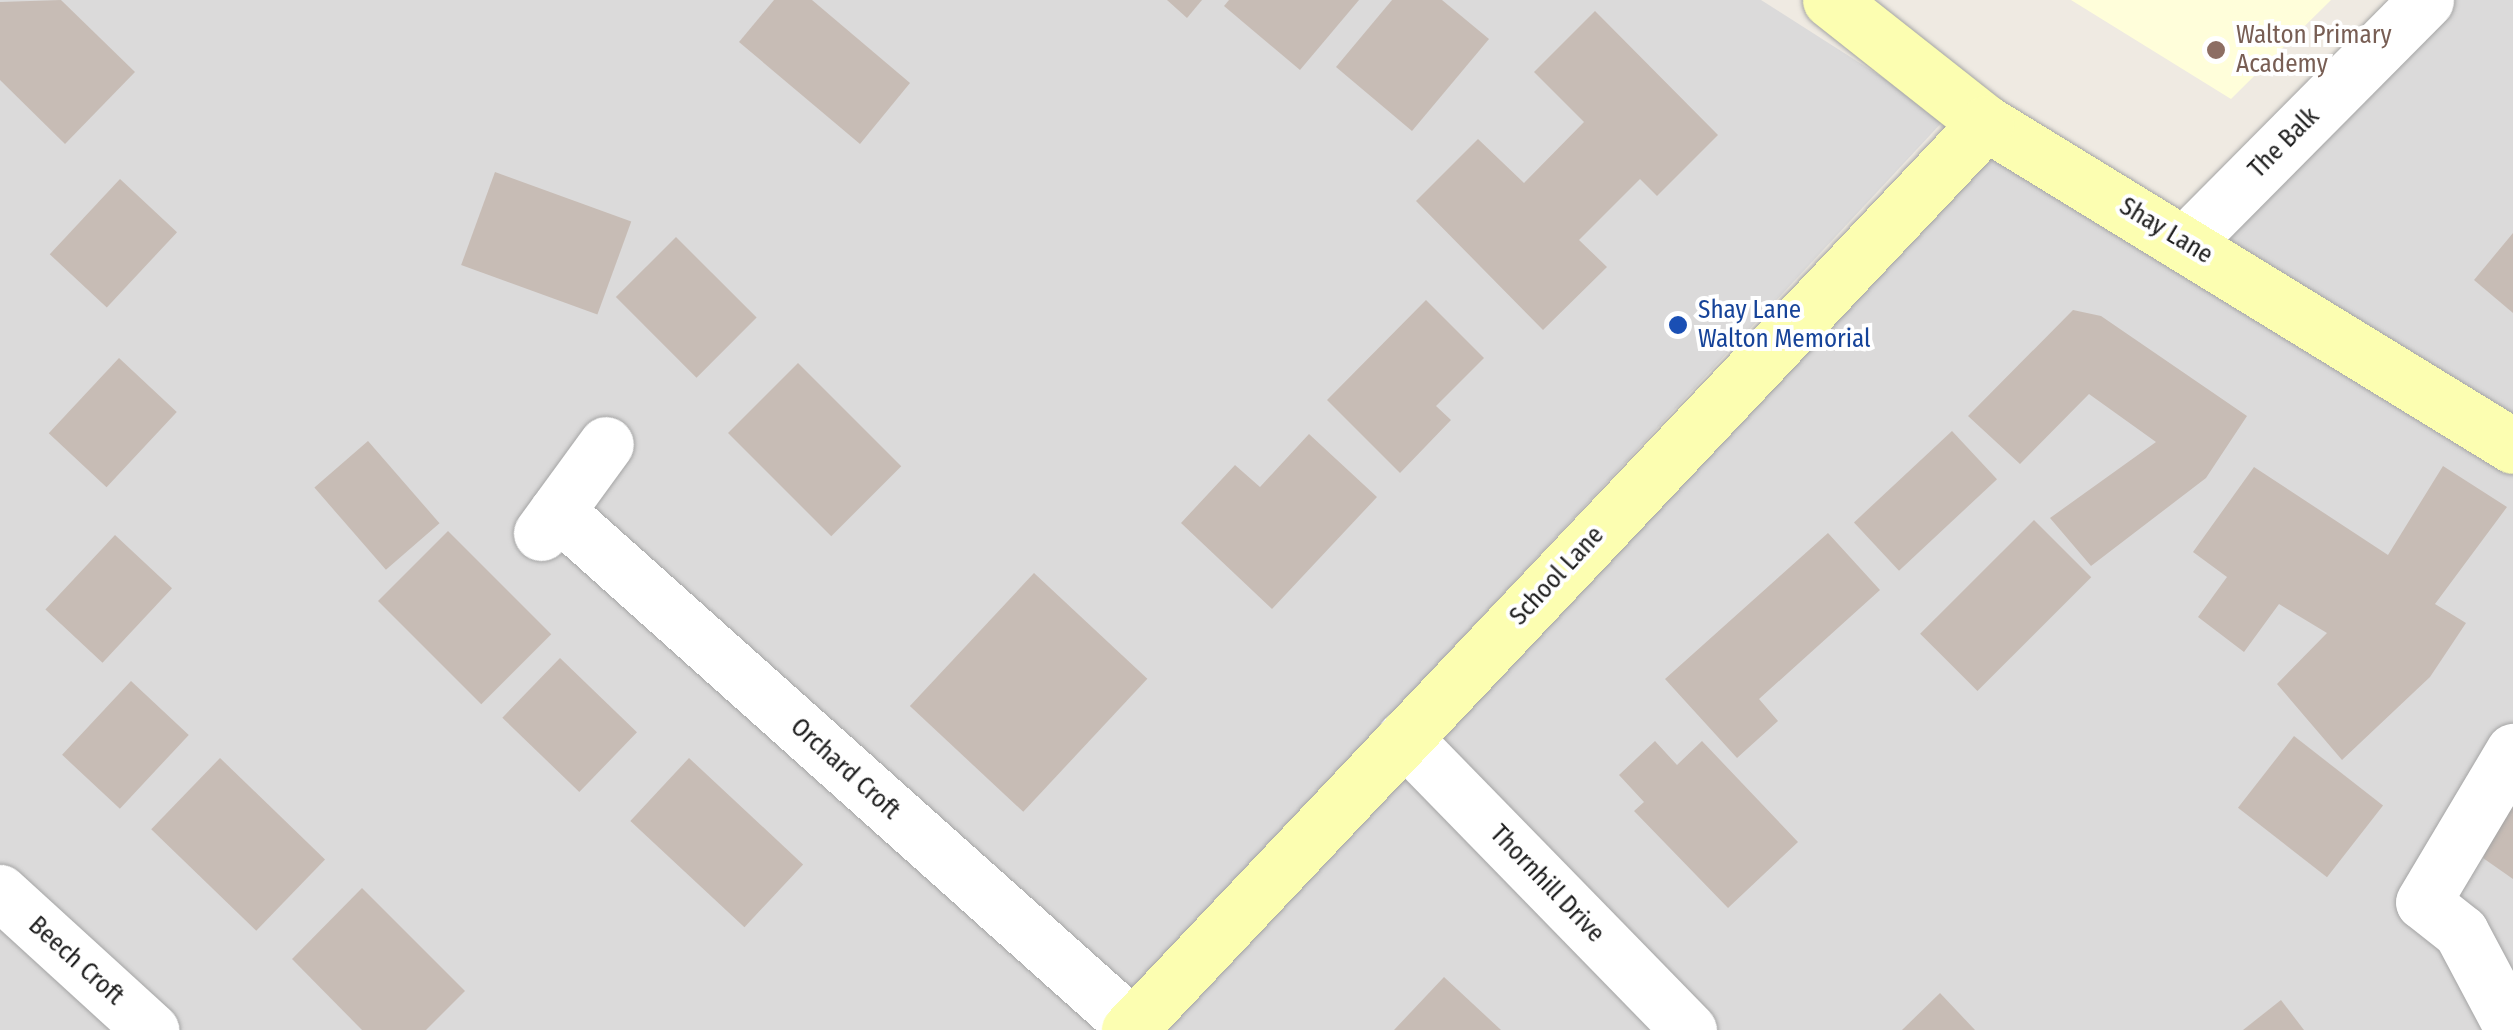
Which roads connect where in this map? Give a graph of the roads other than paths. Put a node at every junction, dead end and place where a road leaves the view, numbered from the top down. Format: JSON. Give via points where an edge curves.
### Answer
{"nodes":[{"id":1,"x":1830,"y":0,"type":"edge"},
{"id":2,"x":2426,"y":0,"type":"edge"},
{"id":3,"x":1986,"y":123,"type":"junction"},
{"id":4,"x":2186,"y":244,"type":"junction"},
{"id":5,"x":606,"y":444,"type":"dead end"},
{"id":6,"x":2513,"y":446,"type":"edge"},
{"id":7,"x":1404,"y":738,"type":"junction"},
{"id":8,"x":2513,"y":751,"type":"edge"},
{"id":9,"x":0,"y":892,"type":"edge"},
{"id":10,"x":1131,"y":1028,"type":"edge"},
{"id":11,"x":152,"y":1030,"type":"edge"},
{"id":12,"x":1689,"y":1030,"type":"edge"},
{"id":13,"x":2513,"y":1030,"type":"edge"}],
"edges":[{"from":1,"to":3,"type":"street","name":"Shay Lane"},
{"from":2,"to":4,"type":"street","name":"The Balk"},
{"from":3,"to":4,"type":"street","name":"Shay Lane"},
{"from":3,"to":7,"type":"street","name":"School Lane"},
{"from":4,"to":6,"type":"street","name":"Shay Lane"},
{"from":5,"to":10,"type":"street","name":"Orchard Croft","via":[[549,522]]},
{"from":7,"to":10,"type":"street","name":"School Lane"},
{"from":7,"to":12,"type":"street","name":"Thornhill Drive"},
{"from":8,"to":13,"type":"street","via":[[2422,902],[2461,932]]},
{"from":9,"to":11,"type":"street","name":"Beech Croft"}]}
